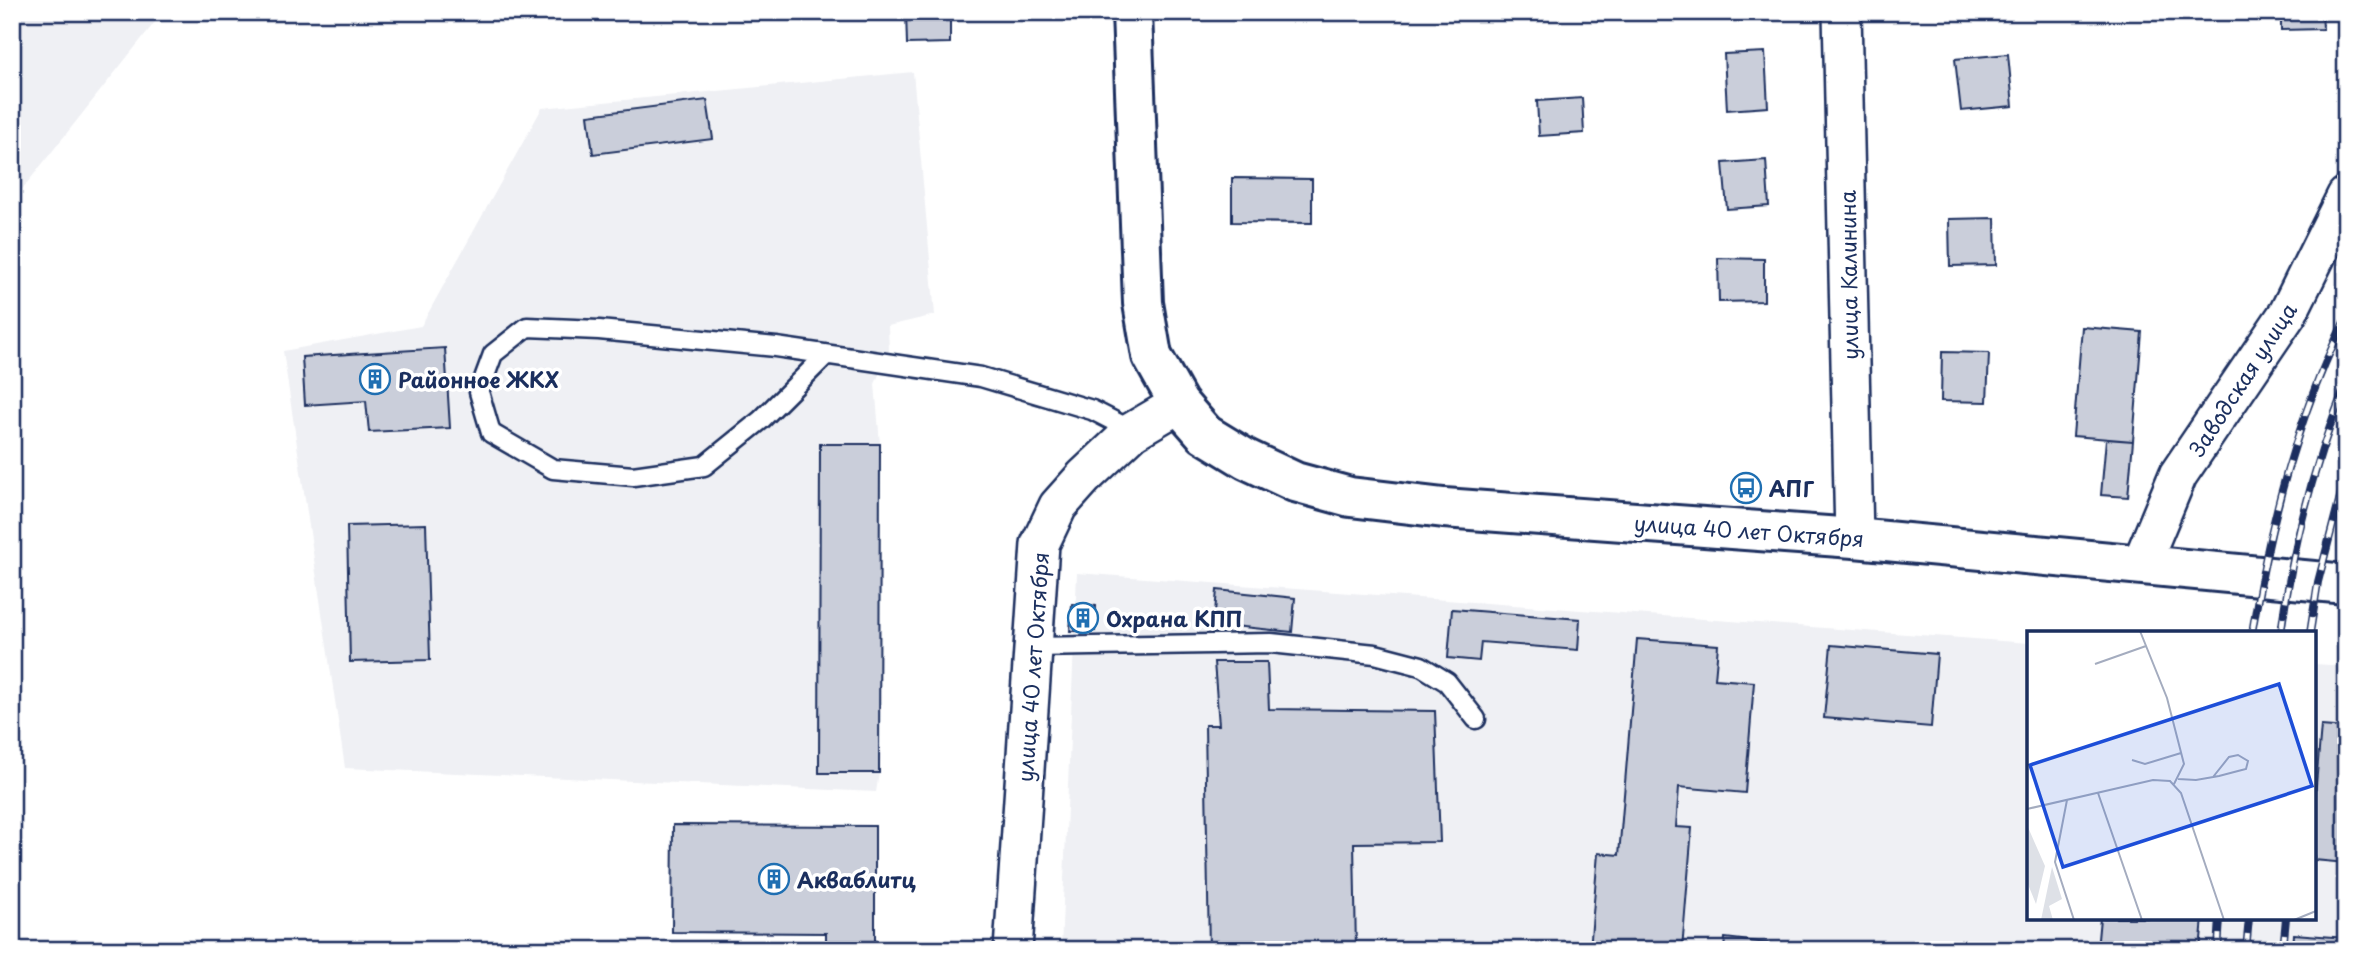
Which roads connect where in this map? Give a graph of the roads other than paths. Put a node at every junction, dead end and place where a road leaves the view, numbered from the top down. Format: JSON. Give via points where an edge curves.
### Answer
{"nodes":[{"id":1,"x":1132,"y":12,"type":"edge"},
{"id":2,"x":1842,"y":12,"type":"edge"},
{"id":3,"x":2346,"y":196,"type":"edge"},
{"id":4,"x":826,"y":355,"type":"junction"},
{"id":5,"x":1179,"y":404,"type":"junction"},
{"id":6,"x":1133,"y":432,"type":"junction"},
{"id":7,"x":1854,"y":538,"type":"junction"},
{"id":8,"x":2141,"y":564,"type":"junction"},
{"id":9,"x":2346,"y":584,"type":"edge"},
{"id":10,"x":1033,"y":647,"type":"junction"},
{"id":11,"x":1476,"y":719,"type":"dead end"},
{"id":12,"x":1013,"y":950,"type":"edge"}],
"edges":[{"from":1,"to":5,"type":"street","name":"улица 40 лет Октября","via":[[1143,303],[1152,356]]},
{"from":2,"to":7,"type":"street","name":"улица Калинина"},
{"from":3,"to":8,"type":"street","name":"Заводская улица","via":[[2288,313],[2178,475]]},
{"from":4,"to":4,"type":"lane","via":[[761,420],[704,466],[633,476],[554,469],[491,433],[479,392],[493,355],[527,327],[599,330]]},
{"from":4,"to":6,"type":"lane","via":[[981,377],[1092,410]]},
{"from":5,"to":6,"type":"street","name":"улица 40 лет Октября"},
{"from":5,"to":7,"type":"street","name":"улица 40 лет Октября","via":[[1205,434],[1246,459],[1295,482],[1350,497]]},
{"from":6,"to":10,"type":"street","name":"улица 40 лет Октября","via":[[1058,506],[1040,544]]},
{"from":7,"to":8,"type":"street","name":"улица 40 лет Октября"},
{"from":8,"to":9,"type":"street","name":"улица 40 лет Октября"},
{"from":10,"to":11,"type":"lane","via":[[1270,643],[1375,654],[1422,666],[1447,682]]},
{"from":10,"to":12,"type":"street","name":"улица 40 лет Октября"}]}
